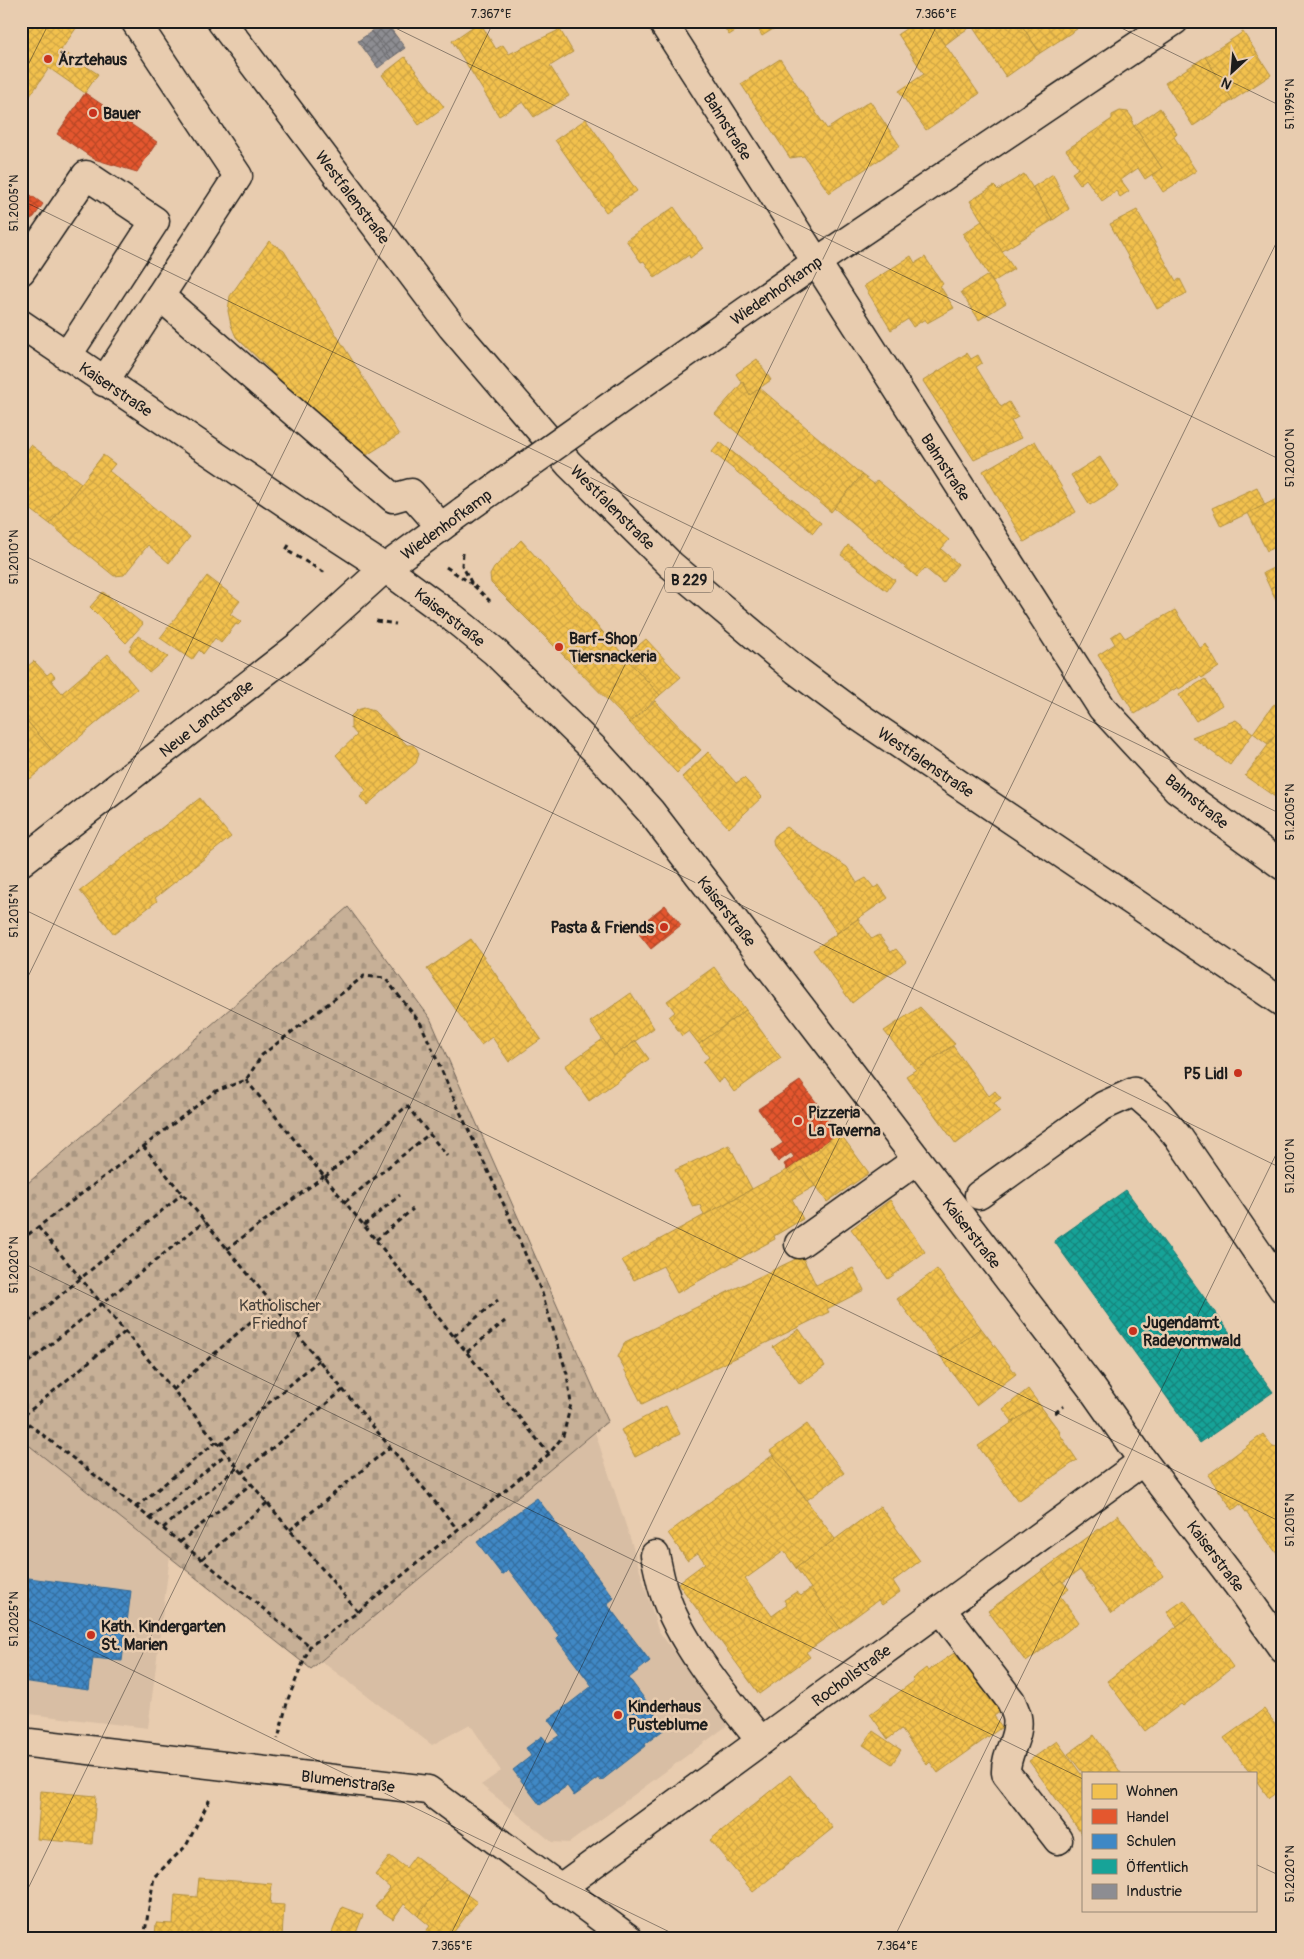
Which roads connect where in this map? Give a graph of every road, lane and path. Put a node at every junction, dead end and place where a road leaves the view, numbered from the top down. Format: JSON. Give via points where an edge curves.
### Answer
{"nodes":[{"id":1,"x":134,"y":21,"type":"edge"},
{"id":2,"x":221,"y":21,"type":"edge"},
{"id":3,"x":662,"y":21,"type":"edge"},
{"id":4,"x":1174,"y":21,"type":"edge"},
{"id":5,"x":815,"y":263,"type":"junction"},
{"id":6,"x":21,"y":271,"type":"edge"},
{"id":7,"x":160,"y":296,"type":"junction"},
{"id":8,"x":21,"y":324,"type":"edge"},
{"id":9,"x":67,"y":356,"type":"junction"},
{"id":10,"x":104,"y":382,"type":"junction"},
{"id":11,"x":441,"y":526,"type":"junction"},
{"id":12,"x":286,"y":550,"type":"dead end"},
{"id":13,"x":385,"y":568,"type":"junction"},
{"id":14,"x":358,"y":592,"type":"junction"},
{"id":15,"x":21,"y":862,"type":"edge"},
{"id":16,"x":1283,"y":866,"type":"edge"},
{"id":17,"x":1283,"y":1003,"type":"edge"},
{"id":18,"x":246,"y":1080,"type":"junction"},
{"id":19,"x":429,"y":1134,"type":"junction"},
{"id":20,"x":143,"y":1146,"type":"junction"},
{"id":21,"x":447,"y":1156,"type":"dead end"},
{"id":22,"x":917,"y":1160,"type":"junction"},
{"id":23,"x":324,"y":1176,"type":"junction"},
{"id":24,"x":182,"y":1194,"type":"junction"},
{"id":25,"x":400,"y":1195,"type":"dead end"},
{"id":26,"x":979,"y":1195,"type":"dead end"},
{"id":27,"x":345,"y":1202,"type":"junction"},
{"id":28,"x":413,"y":1209,"type":"dead end"},
{"id":29,"x":205,"y":1221,"type":"junction"},
{"id":30,"x":364,"y":1225,"type":"junction"},
{"id":31,"x":38,"y":1228,"type":"junction"},
{"id":32,"x":21,"y":1240,"type":"edge"},
{"id":33,"x":376,"y":1240,"type":"junction"},
{"id":34,"x":799,"y":1244,"type":"dead end"},
{"id":35,"x":227,"y":1249,"type":"junction"},
{"id":36,"x":80,"y":1278,"type":"junction"},
{"id":37,"x":1283,"y":1289,"type":"edge"},
{"id":38,"x":498,"y":1300,"type":"dead end"},
{"id":39,"x":272,"y":1303,"type":"junction"},
{"id":40,"x":102,"y":1305,"type":"junction"},
{"id":41,"x":505,"y":1321,"type":"dead end"},
{"id":42,"x":21,"y":1328,"type":"edge"},
{"id":43,"x":125,"y":1332,"type":"junction"},
{"id":44,"x":454,"y":1336,"type":"junction"},
{"id":45,"x":466,"y":1352,"type":"junction"},
{"id":46,"x":319,"y":1360,"type":"junction"},
{"id":47,"x":21,"y":1368,"type":"edge"},
{"id":48,"x":173,"y":1390,"type":"junction"},
{"id":49,"x":343,"y":1390,"type":"junction"},
{"id":50,"x":216,"y":1442,"type":"junction"},
{"id":51,"x":220,"y":1446,"type":"junction"},
{"id":52,"x":390,"y":1447,"type":"junction"},
{"id":53,"x":226,"y":1454,"type":"junction"},
{"id":54,"x":549,"y":1454,"type":"junction"},
{"id":55,"x":1143,"y":1461,"type":"junction"},
{"id":56,"x":238,"y":1467,"type":"junction"},
{"id":57,"x":242,"y":1473,"type":"junction"},
{"id":58,"x":251,"y":1484,"type":"junction"},
{"id":59,"x":267,"y":1502,"type":"junction"},
{"id":60,"x":136,"y":1507,"type":"junction"},
{"id":61,"x":150,"y":1518,"type":"junction"},
{"id":62,"x":163,"y":1528,"type":"junction"},
{"id":63,"x":290,"y":1530,"type":"junction"},
{"id":64,"x":458,"y":1530,"type":"junction"},
{"id":65,"x":180,"y":1542,"type":"junction"},
{"id":66,"x":655,"y":1555,"type":"dead end"},
{"id":67,"x":202,"y":1560,"type":"junction"},
{"id":68,"x":942,"y":1609,"type":"junction"},
{"id":69,"x":358,"y":1612,"type":"junction"},
{"id":70,"x":310,"y":1646,"type":"junction"},
{"id":71,"x":1283,"y":1649,"type":"edge"},
{"id":72,"x":761,"y":1741,"type":"junction"},
{"id":73,"x":21,"y":1742,"type":"edge"},
{"id":74,"x":227,"y":1765,"type":"junction"},
{"id":75,"x":270,"y":1771,"type":"junction"},
{"id":76,"x":1058,"y":1840,"type":"dead end"},
{"id":77,"x":559,"y":1888,"type":"junction"},
{"id":78,"x":144,"y":1938,"type":"edge"},
{"id":79,"x":628,"y":1938,"type":"edge"}],
"edges":[{"from":1,"to":7,"type":"street","via":[[238,176]]},
{"from":2,"to":17,"type":"street","name":"Westfalenstraße","number":"B 229","via":[[452,327],[570,464],[671,565],[796,670],[855,714]]},
{"from":3,"to":5,"type":"street","name":"Bahnstraße"},
{"from":4,"to":5,"type":"street","name":"Wiedenhofkamp"},
{"from":5,"to":11,"type":"street","name":"Wiedenhofkamp","bridge":true},
{"from":5,"to":16,"type":"street","name":"Bahnstraße","via":[[1102,708],[1177,789]]},
{"from":6,"to":9,"type":"street","via":[[86,176],[155,221]]},
{"from":7,"to":10,"type":"street"},
{"from":7,"to":11,"type":"street","via":[[393,498],[411,493]]},
{"from":8,"to":9,"type":"street","name":"Kaiserstraße"},
{"from":9,"to":10,"type":"street","name":"Kaiserstraße"},
{"from":10,"to":13,"type":"street","name":"Kaiserstraße"},
{"from":11,"to":13,"type":"street","name":"Wiedenhofkamp"},
{"from":12,"to":14,"type":"path"},
{"from":13,"to":14,"type":"street","name":"Neue Landstraße"},
{"from":13,"to":22,"type":"street","name":"Kaiserstraße","via":[[494,650],[596,750],[651,812]]},
{"from":14,"to":15,"type":"street","name":"Neue Landstraße","via":[[301,644]]},
{"from":18,"to":20,"type":"path","via":[[216,1091]]},
{"from":18,"to":23,"type":"path"},
{"from":18,"to":54,"type":"path","via":[[262,1056],[364,976],[385,978],[421,1024],[542,1293],[567,1374],[571,1404],[563,1436]]},
{"from":19,"to":21,"type":"path"},
{"from":19,"to":23,"type":"path","via":[[407,1106]]},
{"from":19,"to":27,"type":"path"},
{"from":20,"to":24,"type":"path"},
{"from":20,"to":31,"type":"path"},
{"from":22,"to":34,"type":"street"},
{"from":22,"to":55,"type":"street","name":"Kaiserstraße"},
{"from":23,"to":27,"type":"path"},
{"from":23,"to":35,"type":"path"},
{"from":24,"to":29,"type":"path"},
{"from":24,"to":36,"type":"path"},
{"from":25,"to":30,"type":"path"},
{"from":26,"to":37,"type":"street","via":[[1103,1106],[1134,1092],[1179,1138]]},
{"from":27,"to":30,"type":"path"},
{"from":28,"to":33,"type":"path"},
{"from":29,"to":35,"type":"path"},
{"from":29,"to":40,"type":"path"},
{"from":30,"to":33,"type":"path"},
{"from":31,"to":32,"type":"path"},
{"from":31,"to":36,"type":"path"},
{"from":33,"to":44,"type":"path"},
{"from":35,"to":39,"type":"path"},
{"from":36,"to":40,"type":"path"},
{"from":36,"to":42,"type":"path"},
{"from":38,"to":44,"type":"path"},
{"from":39,"to":46,"type":"path"},
{"from":39,"to":48,"type":"path"},
{"from":40,"to":43,"type":"path"},
{"from":40,"to":47,"type":"path"},
{"from":41,"to":45,"type":"path"},
{"from":43,"to":48,"type":"path"},
{"from":43,"to":60,"type":"path","via":[[21,1418]]},
{"from":44,"to":45,"type":"path"},
{"from":45,"to":54,"type":"path"},
{"from":46,"to":49,"type":"path"},
{"from":46,"to":51,"type":"path"},
{"from":48,"to":50,"type":"path"},
{"from":49,"to":52,"type":"path"},
{"from":49,"to":57,"type":"path"},
{"from":50,"to":51,"type":"path"},
{"from":50,"to":60,"type":"path"},
{"from":51,"to":53,"type":"path"},
{"from":52,"to":63,"type":"path"},
{"from":52,"to":64,"type":"path"},
{"from":53,"to":56,"type":"path"},
{"from":53,"to":61,"type":"path"},
{"from":54,"to":64,"type":"path"},
{"from":55,"to":68,"type":"street","name":"Rochollstraße"},
{"from":55,"to":71,"type":"street","name":"Kaiserstraße"},
{"from":56,"to":57,"type":"path"},
{"from":56,"to":62,"type":"path"},
{"from":57,"to":58,"type":"path"},
{"from":58,"to":59,"type":"path"},
{"from":58,"to":65,"type":"path"},
{"from":59,"to":63,"type":"path"},
{"from":59,"to":67,"type":"path"},
{"from":60,"to":61,"type":"path"},
{"from":61,"to":62,"type":"path"},
{"from":62,"to":65,"type":"path"},
{"from":63,"to":69,"type":"path"},
{"from":64,"to":69,"type":"path"},
{"from":65,"to":67,"type":"path"},
{"from":66,"to":72,"type":"street","via":[[664,1594],[681,1630],[715,1683]]},
{"from":67,"to":70,"type":"path"},
{"from":68,"to":72,"type":"street","name":"Rochollstraße"},
{"from":68,"to":76,"type":"street","via":[[1011,1701],[1017,1717],[1017,1732],[1006,1762],[1006,1773]]},
{"from":69,"to":70,"type":"path"},
{"from":70,"to":75,"type":"path","via":[[288,1699]]},
{"from":72,"to":77,"type":"street","name":"Rochollstraße"},
{"from":73,"to":74,"type":"street","name":"Blumenstraße"},
{"from":74,"to":75,"type":"street","name":"Blumenstraße"},
{"from":74,"to":78,"type":"path","via":[[186,1846],[154,1877]]},
{"from":75,"to":77,"type":"street","name":"Blumenstraße","via":[[428,1790]]},
{"from":77,"to":79,"type":"street","name":"Blumenstraße"}]}
